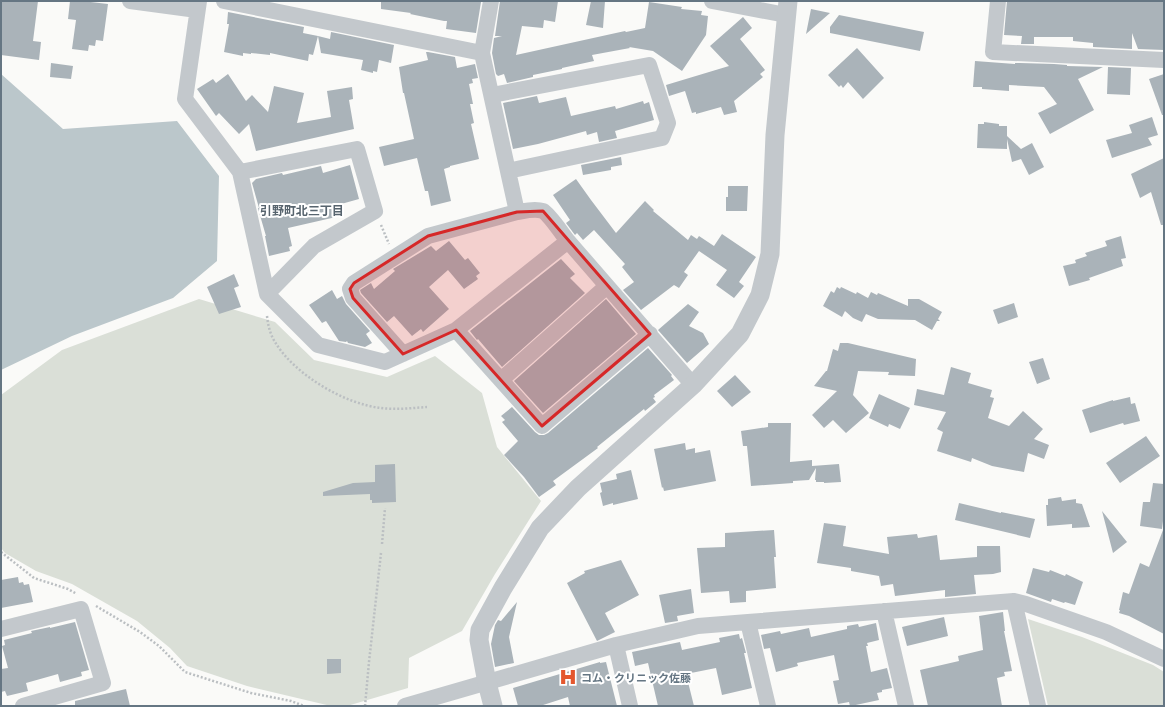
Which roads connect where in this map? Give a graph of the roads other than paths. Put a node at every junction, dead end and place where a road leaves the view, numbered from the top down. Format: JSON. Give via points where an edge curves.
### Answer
{"nodes":[{"id":1,"x":130,"y":1,"type":"edge"},
{"id":2,"x":224,"y":1,"type":"edge"},
{"id":3,"x":491,"y":1,"type":"edge"},
{"id":4,"x":712,"y":1,"type":"edge"},
{"id":5,"x":998,"y":1,"type":"edge"},
{"id":6,"x":198,"y":6,"type":"edge"},
{"id":7,"x":787,"y":8,"type":"edge"},
{"id":8,"x":482,"y":53,"type":"junction"},
{"id":9,"x":1164,"y":60,"type":"edge"},
{"id":10,"x":492,"y":95,"type":"junction"},
{"id":11,"x":508,"y":171,"type":"junction"},
{"id":12,"x":240,"y":172,"type":"junction"},
{"id":13,"x":517,"y":212,"type":"junction"},
{"id":14,"x":568,"y":241,"type":"junction"},
{"id":15,"x":607,"y":286,"type":"junction"},
{"id":16,"x":267,"y":294,"type":"junction"},
{"id":17,"x":456,"y":330,"type":"junction"},
{"id":18,"x":650,"y":334,"type":"junction"},
{"id":19,"x":403,"y":354,"type":"junction"},
{"id":20,"x":501,"y":380,"type":"junction"},
{"id":21,"x":694,"y":385,"type":"junction"},
{"id":22,"x":1014,"y":601,"type":"junction"},
{"id":23,"x":884,"y":611,"type":"junction"},
{"id":24,"x":748,"y":622,"type":"junction"},
{"id":25,"x":1,"y":629,"type":"edge"},
{"id":26,"x":616,"y":645,"type":"junction"},
{"id":27,"x":1164,"y":659,"type":"edge"},
{"id":28,"x":487,"y":682,"type":"junction"},
{"id":29,"x":23,"y":706,"type":"edge"},
{"id":30,"x":405,"y":706,"type":"edge"},
{"id":31,"x":493,"y":706,"type":"edge"},
{"id":32,"x":630,"y":706,"type":"edge"},
{"id":33,"x":768,"y":706,"type":"edge"},
{"id":34,"x":906,"y":706,"type":"edge"},
{"id":35,"x":1038,"y":706,"type":"edge"}],
"edges":[{"from":1,"to":6,"type":"street"},
{"from":2,"to":8,"type":"street"},
{"from":3,"to":8,"type":"street"},
{"from":4,"to":7,"type":"street"},
{"from":5,"to":9,"type":"street","via":[[993,52]]},
{"from":6,"to":12,"type":"street","via":[[185,99]]},
{"from":7,"to":21,"type":"street","via":[[775,135],[770,254],[762,288],[740,334]]},
{"from":8,"to":10,"type":"street"},
{"from":10,"to":11,"type":"street"},
{"from":10,"to":11,"type":"street","via":[[649,65],[668,123],[662,138]]},
{"from":11,"to":13,"type":"street"},
{"from":12,"to":16,"type":"street"},
{"from":12,"to":16,"type":"street","via":[[357,149],[375,211],[314,246]]},
{"from":13,"to":14,"type":"street","via":[[543,211]]},
{"from":13,"to":19,"type":"street","via":[[428,236],[354,283],[350,289],[353,298]]},
{"from":14,"to":15,"type":"street"},
{"from":14,"to":17,"type":"street"},
{"from":15,"to":18,"type":"street"},
{"from":15,"to":20,"type":"street"},
{"from":16,"to":19,"type":"street","via":[[318,345],[385,362]]},
{"from":17,"to":19,"type":"street"},
{"from":17,"to":20,"type":"street"},
{"from":18,"to":20,"type":"street","via":[[542,426]]},
{"from":18,"to":21,"type":"street"},
{"from":21,"to":28,"type":"street","via":[[578,488],[540,528],[480,630],[479,640]]},
{"from":22,"to":23,"type":"street"},
{"from":22,"to":27,"type":"street","via":[[1106,632]]},
{"from":22,"to":35,"type":"street"},
{"from":23,"to":24,"type":"street"},
{"from":23,"to":34,"type":"street"},
{"from":24,"to":26,"type":"street","via":[[698,626]]},
{"from":24,"to":33,"type":"street"},
{"from":25,"to":29,"type":"street","via":[[81,609],[103,683]]},
{"from":26,"to":28,"type":"street"},
{"from":26,"to":32,"type":"street"},
{"from":28,"to":30,"type":"street"},
{"from":28,"to":31,"type":"street"}]}
